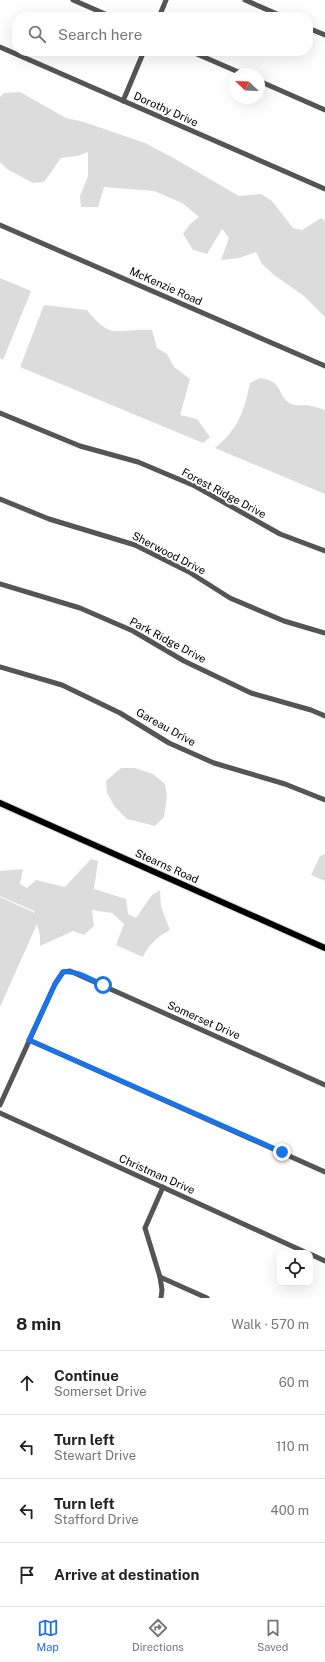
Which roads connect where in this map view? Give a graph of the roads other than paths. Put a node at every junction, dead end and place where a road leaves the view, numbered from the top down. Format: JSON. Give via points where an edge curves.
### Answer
{"nodes":[{"id":1,"x":73,"y":0,"type":"edge"},
{"id":2,"x":166,"y":0,"type":"edge"},
{"id":3,"x":245,"y":0,"type":"edge"},
{"id":4,"x":101,"y":12,"type":"edge"},
{"id":5,"x":161,"y":12,"type":"edge"},
{"id":6,"x":273,"y":12,"type":"edge"},
{"id":7,"x":313,"y":30,"type":"edge"},
{"id":8,"x":325,"y":35,"type":"edge"},
{"id":9,"x":0,"y":46,"type":"edge"},
{"id":10,"x":12,"y":51,"type":"edge"},
{"id":11,"x":22,"y":56,"type":"edge"},
{"id":12,"x":142,"y":56,"type":"edge"},
{"id":13,"x":202,"y":56,"type":"edge"},
{"id":14,"x":229,"y":68,"type":"edge"},
{"id":15,"x":265,"y":84,"type":"edge"},
{"id":16,"x":123,"y":101,"type":"junction"},
{"id":17,"x":325,"y":110,"type":"edge"},
{"id":18,"x":325,"y":189,"type":"edge"},
{"id":19,"x":0,"y":224,"type":"edge"},
{"id":20,"x":325,"y":366,"type":"edge"},
{"id":21,"x":0,"y":413,"type":"edge"},
{"id":22,"x":0,"y":499,"type":"edge"},
{"id":23,"x":325,"y":551,"type":"edge"},
{"id":24,"x":0,"y":584,"type":"edge"},
{"id":25,"x":325,"y":633,"type":"edge"},
{"id":26,"x":0,"y":667,"type":"edge"},
{"id":27,"x":325,"y":716,"type":"edge"},
{"id":28,"x":325,"y":800,"type":"edge"},
{"id":29,"x":0,"y":803,"type":"edge"},
{"id":30,"x":325,"y":948,"type":"edge"},
{"id":31,"x":29,"y":1040,"type":"junction"},
{"id":32,"x":325,"y":1085,"type":"edge"},
{"id":33,"x":0,"y":1105,"type":"edge"},
{"id":34,"x":0,"y":1113,"type":"edge"},
{"id":35,"x":325,"y":1172,"type":"edge"},
{"id":36,"x":162,"y":1187,"type":"junction"},
{"id":37,"x":300,"y":1250,"type":"edge"},
{"id":38,"x":313,"y":1255,"type":"edge"},
{"id":39,"x":325,"y":1261,"type":"edge"},
{"id":40,"x":160,"y":1277,"type":"junction"},
{"id":41,"x":161,"y":1298,"type":"edge"},
{"id":42,"x":207,"y":1298,"type":"edge"}],
"edges":[{"from":1,"to":4,"type":"street"},
{"from":2,"to":5,"type":"street"},
{"from":3,"to":6,"type":"street"},
{"from":7,"to":8,"type":"street"},
{"from":9,"to":10,"type":"street","name":"Dorothy Drive"},
{"from":11,"to":16,"type":"street","name":"Dorothy Drive"},
{"from":12,"to":16,"type":"street"},
{"from":13,"to":14,"type":"street"},
{"from":15,"to":17,"type":"street"},
{"from":16,"to":18,"type":"street","name":"Dorothy Drive"},
{"from":19,"to":20,"type":"street","name":"McKenzie Road"},
{"from":21,"to":23,"type":"street","name":"Forest Ridge Drive","via":[[80,446],[138,462],[188,483],[280,534]]},
{"from":22,"to":25,"type":"street","name":"Sherwood Drive","via":[[50,519],[135,545],[189,572],[230,598],[284,621]]},
{"from":24,"to":27,"type":"street","name":"Park Ridge Drive","via":[[80,608],[133,631],[184,661],[251,693]]},
{"from":26,"to":28,"type":"street","name":"Gareau Drive","via":[[62,686],[120,713],[169,743],[214,763],[285,784]]},
{"from":29,"to":30,"type":"main road","name":"Stearns Road"},
{"from":31,"to":32,"type":"street","name":"Somerset Drive","via":[[59,978],[63,972],[70,971]]},
{"from":31,"to":33,"type":"street"},
{"from":31,"to":35,"type":"street"},
{"from":34,"to":36,"type":"street","name":"Christman Drive"},
{"from":36,"to":37,"type":"street","name":"Christman Drive"},
{"from":36,"to":40,"type":"street","via":[[146,1228]]},
{"from":38,"to":39,"type":"street"},
{"from":40,"to":41,"type":"street"},
{"from":40,"to":42,"type":"street"}]}
